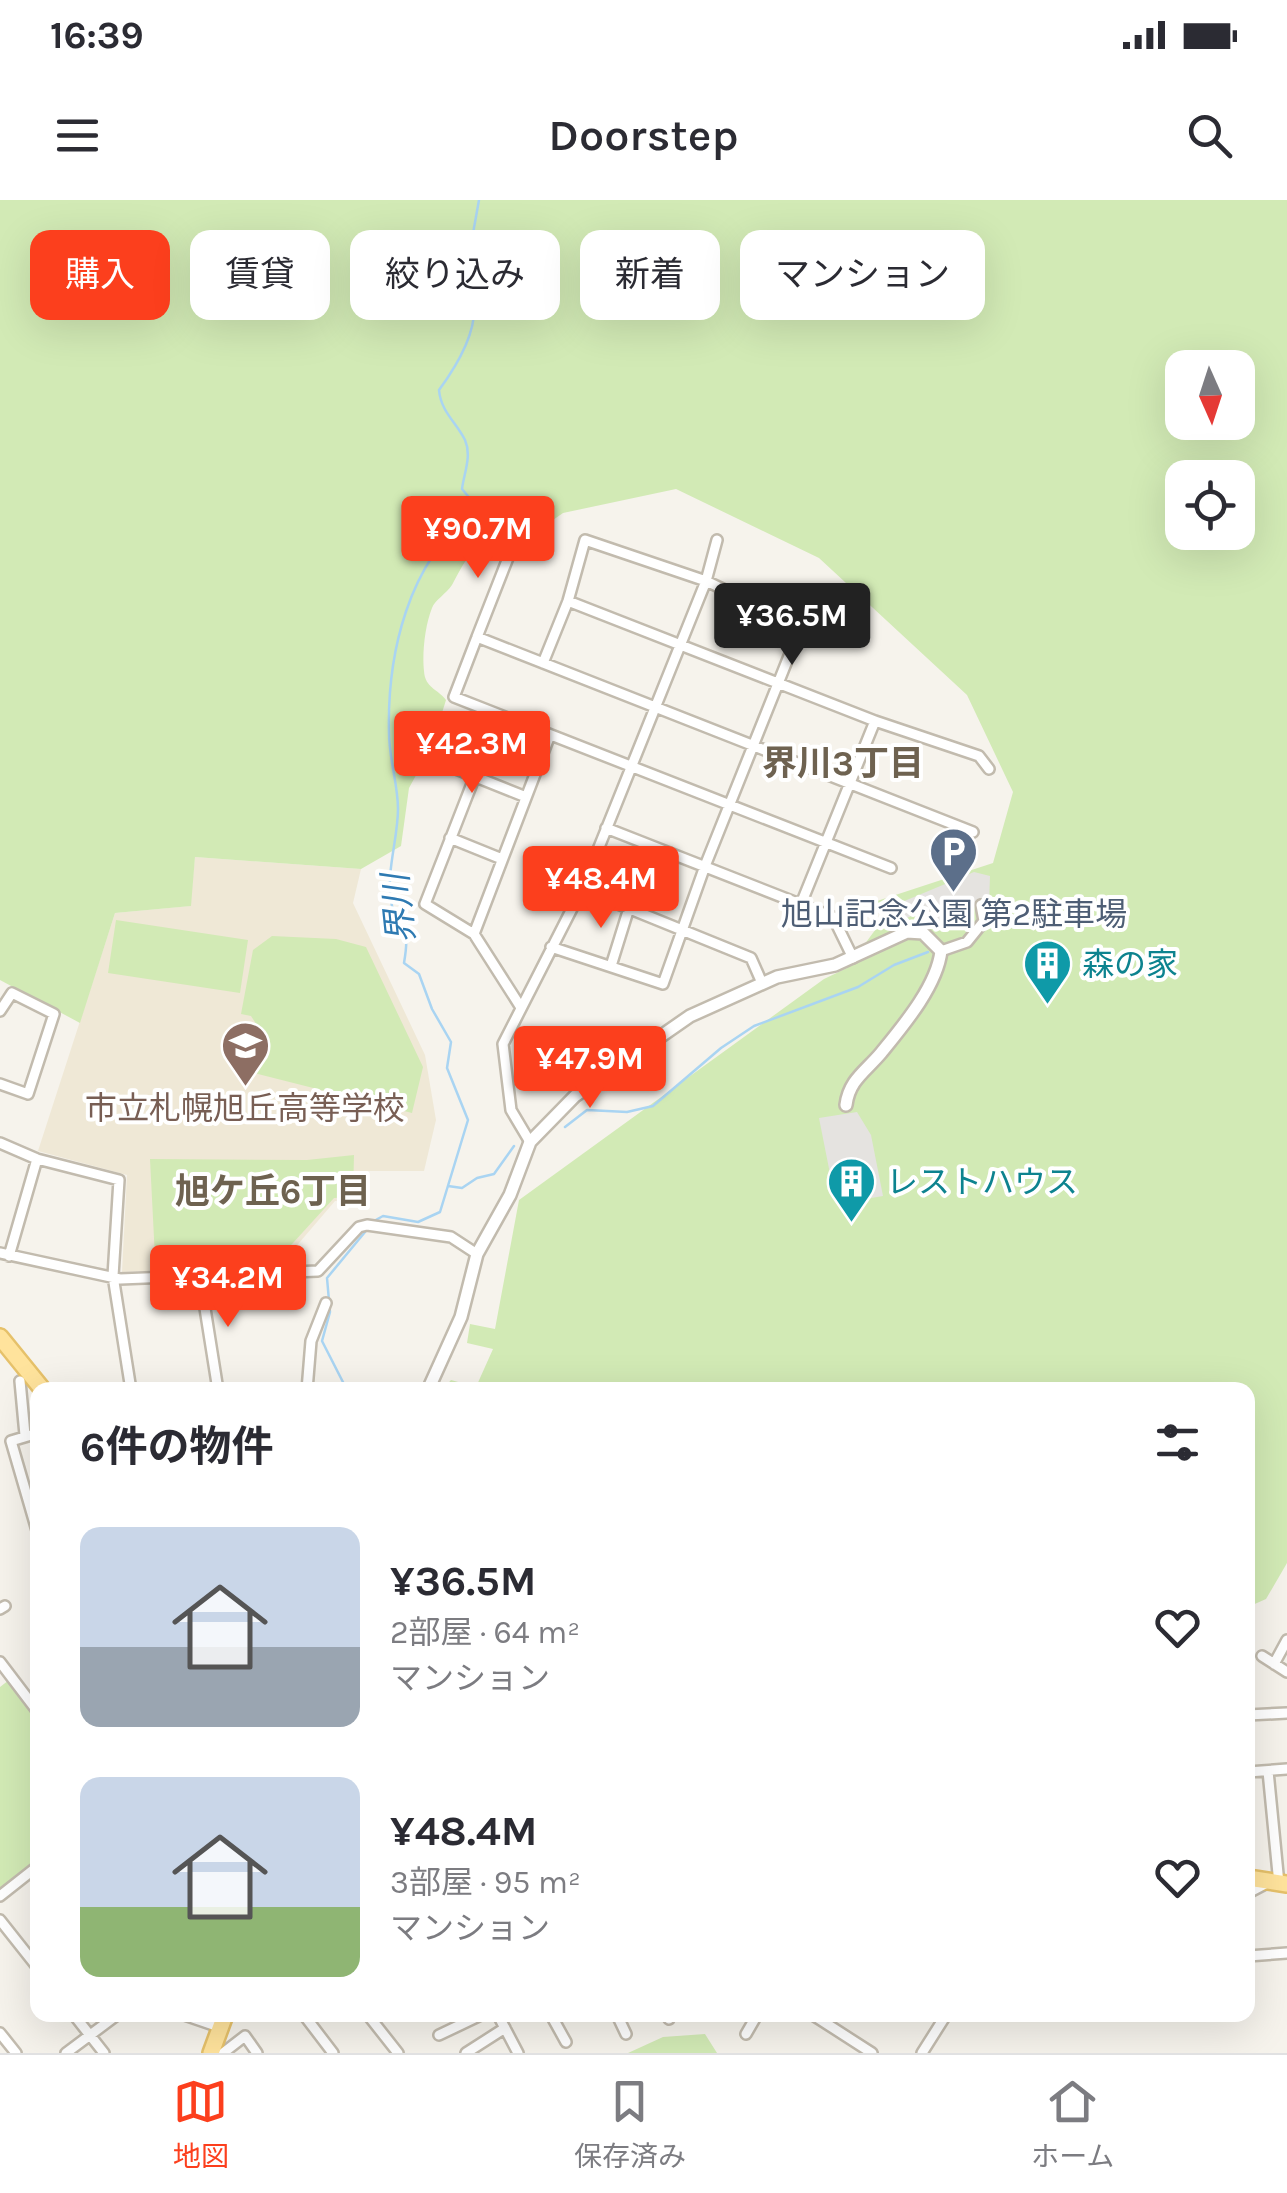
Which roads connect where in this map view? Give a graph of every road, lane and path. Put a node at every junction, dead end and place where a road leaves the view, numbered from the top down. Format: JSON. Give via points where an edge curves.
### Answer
{"nodes":[{"id":1,"x":516,"y":540,"type":"dead end"},
{"id":2,"x":717,"y":540,"type":"dead end"},
{"id":3,"x":706,"y":581,"type":"junction"},
{"id":4,"x":568,"y":601,"type":"junction"},
{"id":5,"x":477,"y":637,"type":"junction"},
{"id":6,"x":680,"y":645,"type":"junction"},
{"id":7,"x":543,"y":662,"type":"junction"},
{"id":8,"x":779,"y":684,"type":"junction"},
{"id":9,"x":653,"y":706,"type":"junction"},
{"id":10,"x":875,"y":721,"type":"junction"},
{"id":11,"x":550,"y":735,"type":"junction"},
{"id":12,"x":753,"y":745,"type":"junction"},
{"id":13,"x":431,"y":760,"type":"dead end"},
{"id":14,"x":630,"y":766,"type":"junction"},
{"id":15,"x":989,"y":769,"type":"dead end"},
{"id":16,"x":474,"y":776,"type":"junction"},
{"id":17,"x":850,"y":782,"type":"junction"},
{"id":18,"x":526,"y":797,"type":"junction"},
{"id":19,"x":729,"y":805,"type":"junction"},
{"id":20,"x":606,"y":828,"type":"junction"},
{"id":21,"x":974,"y":832,"type":"dead end"},
{"id":22,"x":450,"y":838,"type":"junction"},
{"id":23,"x":826,"y":844,"type":"junction"},
{"id":24,"x":502,"y":860,"type":"junction"},
{"id":25,"x":705,"y":866,"type":"junction"},
{"id":26,"x":891,"y":868,"type":"dead end"},
{"id":27,"x":582,"y":889,"type":"junction"},
{"id":28,"x":802,"y":904,"type":"junction"},
{"id":29,"x":981,"y":905,"type":"dead end"},
{"id":30,"x":629,"y":908,"type":"junction"},
{"id":31,"x":682,"y":928,"type":"junction"},
{"id":32,"x":474,"y":934,"type":"junction"},
{"id":33,"x":552,"y":947,"type":"junction"},
{"id":34,"x":941,"y":951,"type":"junction"},
{"id":35,"x":853,"y":958,"type":"junction"},
{"id":36,"x":610,"y":966,"type":"junction"},
{"id":37,"x":762,"y":984,"type":"junction"},
{"id":38,"x":520,"y":1006,"type":"junction"},
{"id":39,"x":0,"y":1011,"type":"edge"},
{"id":40,"x":0,"y":1084,"type":"edge"},
{"id":41,"x":846,"y":1104,"type":"dead end"},
{"id":42,"x":530,"y":1142,"type":"junction"},
{"id":43,"x":0,"y":1143,"type":"edge"},
{"id":44,"x":38,"y":1160,"type":"junction"},
{"id":45,"x":477,"y":1254,"type":"junction"},
{"id":46,"x":5,"y":1255,"type":"edge"},
{"id":47,"x":113,"y":1276,"type":"junction"},
{"id":48,"x":200,"y":1276,"type":"junction"},
{"id":49,"x":326,"y":1304,"type":"dead end"},
{"id":50,"x":0,"y":1338,"type":"edge"},
{"id":51,"x":20,"y":1380,"type":"dead end"},
{"id":52,"x":36,"y":1382,"type":"edge"},
{"id":53,"x":130,"y":1382,"type":"edge"},
{"id":54,"x":217,"y":1382,"type":"edge"},
{"id":55,"x":308,"y":1382,"type":"edge"},
{"id":56,"x":431,"y":1382,"type":"edge"},
{"id":57,"x":26,"y":1435,"type":"junction"},
{"id":58,"x":30,"y":1435,"type":"edge"},
{"id":59,"x":30,"y":1506,"type":"edge"},
{"id":60,"x":1287,"y":1640,"type":"edge"},
{"id":61,"x":1262,"y":1656,"type":"dead end"},
{"id":62,"x":1274,"y":1664,"type":"junction"},
{"id":63,"x":2,"y":1669,"type":"edge"},
{"id":64,"x":1287,"y":1672,"type":"edge"},
{"id":65,"x":30,"y":1702,"type":"edge"},
{"id":66,"x":1287,"y":1713,"type":"edge"},
{"id":67,"x":1255,"y":1715,"type":"edge"},
{"id":68,"x":1287,"y":1769,"type":"edge"},
{"id":69,"x":1268,"y":1770,"type":"junction"},
{"id":70,"x":1255,"y":1771,"type":"edge"},
{"id":71,"x":1281,"y":1832,"type":"edge"},
{"id":72,"x":30,"y":1872,"type":"edge"},
{"id":73,"x":1278,"y":1884,"type":"edge"},
{"id":74,"x":0,"y":1896,"type":"edge"},
{"id":75,"x":0,"y":1920,"type":"edge"},
{"id":76,"x":1287,"y":1953,"type":"edge"},
{"id":77,"x":1255,"y":1955,"type":"edge"},
{"id":78,"x":30,"y":1958,"type":"edge"},
{"id":79,"x":80,"y":2022,"type":"edge"},
{"id":80,"x":108,"y":2022,"type":"edge"},
{"id":81,"x":222,"y":2022,"type":"edge"},
{"id":82,"x":309,"y":2022,"type":"edge"},
{"id":83,"x":374,"y":2022,"type":"edge"},
{"id":84,"x":466,"y":2022,"type":"edge"},
{"id":85,"x":502,"y":2022,"type":"edge"},
{"id":86,"x":556,"y":2022,"type":"edge"},
{"id":87,"x":620,"y":2022,"type":"edge"},
{"id":88,"x":753,"y":2022,"type":"edge"},
{"id":89,"x":825,"y":2022,"type":"edge"},
{"id":90,"x":942,"y":2022,"type":"edge"},
{"id":91,"x":505,"y":2028,"type":"junction"},
{"id":92,"x":0,"y":2033,"type":"edge"},
{"id":93,"x":626,"y":2034,"type":"dead end"},
{"id":94,"x":746,"y":2034,"type":"dead end"},
{"id":95,"x":90,"y":2035,"type":"junction"},
{"id":96,"x":439,"y":2035,"type":"dead end"},
{"id":97,"x":566,"y":2042,"type":"dead end"},
{"id":98,"x":16,"y":2053,"type":"edge"},
{"id":99,"x":66,"y":2053,"type":"edge"},
{"id":100,"x":104,"y":2053,"type":"edge"},
{"id":101,"x":216,"y":2053,"type":"edge"},
{"id":102,"x":257,"y":2053,"type":"edge"},
{"id":103,"x":333,"y":2053,"type":"edge"},
{"id":104,"x":398,"y":2053,"type":"edge"},
{"id":105,"x":466,"y":2053,"type":"edge"},
{"id":106,"x":518,"y":2053,"type":"edge"},
{"id":107,"x":872,"y":2053,"type":"edge"},
{"id":108,"x":922,"y":2053,"type":"edge"}],
"edges":[{"from":1,"to":5,"type":"street"},
{"from":2,"to":3,"type":"street"},
{"from":3,"to":4,"type":"street","via":[[585,540]]},
{"from":3,"to":6,"type":"street"},
{"from":3,"to":8,"type":"street","via":[[801,626]]},
{"from":4,"to":6,"type":"street"},
{"from":4,"to":7,"type":"street"},
{"from":5,"to":7,"type":"street"},
{"from":5,"to":11,"type":"street","via":[[454,697]]},
{"from":6,"to":8,"type":"street"},
{"from":6,"to":9,"type":"street"},
{"from":7,"to":9,"type":"street"},
{"from":8,"to":10,"type":"street"},
{"from":8,"to":12,"type":"street"},
{"from":9,"to":12,"type":"street"},
{"from":9,"to":14,"type":"street"},
{"from":10,"to":15,"type":"street","via":[[979,756]]},
{"from":10,"to":17,"type":"street"},
{"from":11,"to":14,"type":"street"},
{"from":11,"to":18,"type":"street"},
{"from":12,"to":17,"type":"street"},
{"from":12,"to":19,"type":"street"},
{"from":13,"to":16,"type":"street"},
{"from":14,"to":19,"type":"street"},
{"from":14,"to":20,"type":"street"},
{"from":16,"to":18,"type":"street"},
{"from":16,"to":22,"type":"street"},
{"from":17,"to":21,"type":"street"},
{"from":17,"to":23,"type":"street"},
{"from":18,"to":24,"type":"street"},
{"from":19,"to":23,"type":"street"},
{"from":19,"to":25,"type":"street"},
{"from":20,"to":25,"type":"street"},
{"from":20,"to":27,"type":"street"},
{"from":22,"to":24,"type":"street"},
{"from":22,"to":32,"type":"street","via":[[425,904]]},
{"from":23,"to":26,"type":"street"},
{"from":23,"to":28,"type":"street"},
{"from":24,"to":32,"type":"street"},
{"from":25,"to":28,"type":"street"},
{"from":25,"to":31,"type":"street"},
{"from":27,"to":30,"type":"street"},
{"from":27,"to":33,"type":"street"},
{"from":28,"to":35,"type":"street","via":[[833,917]]},
{"from":29,"to":34,"type":"street","via":[[984,920],[973,937]]},
{"from":30,"to":31,"type":"street"},
{"from":30,"to":36,"type":"street"},
{"from":31,"to":36,"type":"street","via":[[663,984]]},
{"from":31,"to":37,"type":"street","via":[[752,958]]},
{"from":32,"to":38,"type":"street"},
{"from":33,"to":36,"type":"street"},
{"from":33,"to":38,"type":"street"},
{"from":34,"to":35,"type":"street","via":[[924,933],[907,932]]},
{"from":34,"to":41,"type":"street","via":[[937,972],[882,1052],[854,1080]]},
{"from":35,"to":37,"type":"street"},
{"from":37,"to":42,"type":"street","via":[[690,1016],[612,1068]]},
{"from":38,"to":42,"type":"street","via":[[502,1058],[511,1110]]},
{"from":39,"to":40,"type":"street","via":[[12,992],[54,1014],[28,1094]]},
{"from":42,"to":45,"type":"street"},
{"from":43,"to":44,"type":"street"},
{"from":44,"to":46,"type":"street"},
{"from":44,"to":47,"type":"street","via":[[119,1180]]},
{"from":45,"to":48,"type":"street","via":[[451,1237],[367,1225],[318,1271]]},
{"from":45,"to":56,"type":"street"},
{"from":46,"to":47,"type":"street"},
{"from":47,"to":48,"type":"street"},
{"from":47,"to":53,"type":"street"},
{"from":48,"to":54,"type":"street"},
{"from":49,"to":55,"type":"street","via":[[311,1341]]},
{"from":50,"to":52,"type":"main road"},
{"from":51,"to":57,"type":"street"},
{"from":57,"to":58,"type":"street"},
{"from":57,"to":59,"type":"street","via":[[11,1440]]},
{"from":60,"to":62,"type":"street"},
{"from":61,"to":62,"type":"street"},
{"from":62,"to":64,"type":"street"},
{"from":63,"to":65,"type":"street"},
{"from":66,"to":67,"type":"street"},
{"from":68,"to":69,"type":"street"},
{"from":69,"to":70,"type":"street"},
{"from":69,"to":71,"type":"street"},
{"from":71,"to":73,"type":"street"},
{"from":72,"to":74,"type":"street"},
{"from":75,"to":78,"type":"street"},
{"from":76,"to":77,"type":"street"},
{"from":79,"to":95,"type":"street"},
{"from":80,"to":95,"type":"street"},
{"from":81,"to":101,"type":"main road"},
{"from":82,"to":103,"type":"street"},
{"from":83,"to":104,"type":"street"},
{"from":84,"to":96,"type":"street"},
{"from":85,"to":91,"type":"street"},
{"from":86,"to":97,"type":"street"},
{"from":87,"to":93,"type":"street"},
{"from":88,"to":94,"type":"street"},
{"from":89,"to":107,"type":"street"},
{"from":90,"to":108,"type":"street"},
{"from":91,"to":105,"type":"street"},
{"from":91,"to":106,"type":"street"},
{"from":92,"to":98,"type":"street"},
{"from":95,"to":99,"type":"street"},
{"from":95,"to":100,"type":"street"},
{"from":101,"to":102,"type":"street","via":[[245,2036]]}]}
